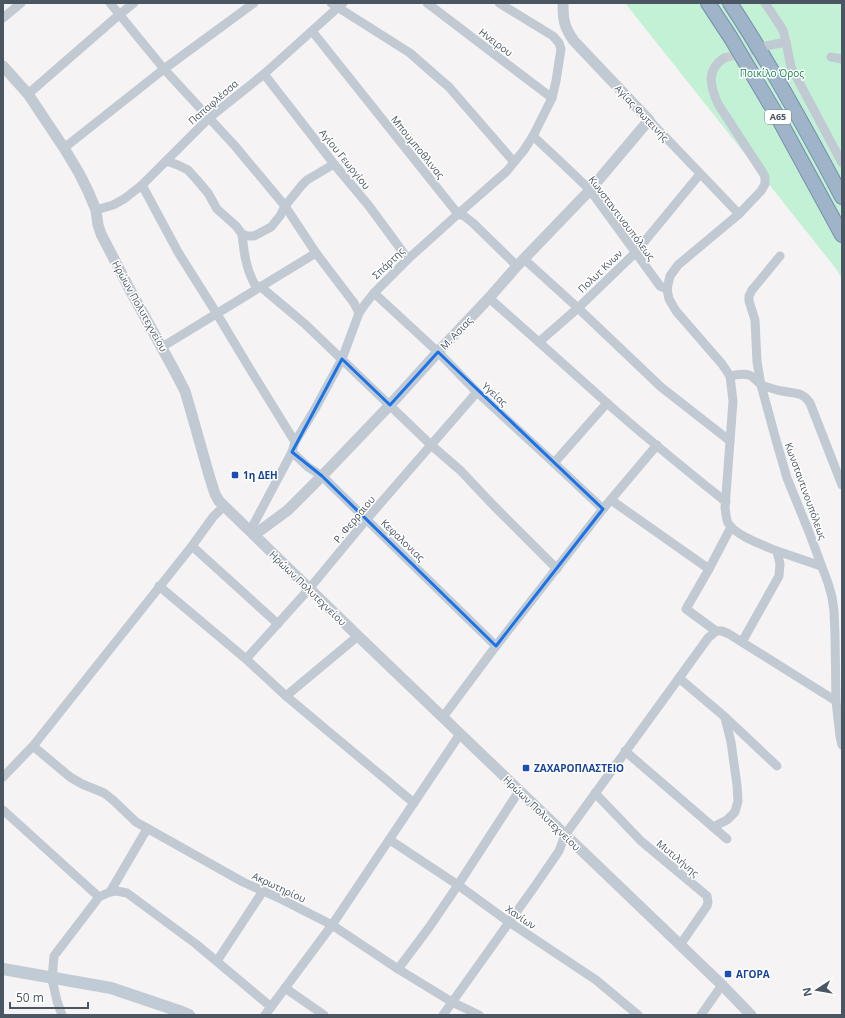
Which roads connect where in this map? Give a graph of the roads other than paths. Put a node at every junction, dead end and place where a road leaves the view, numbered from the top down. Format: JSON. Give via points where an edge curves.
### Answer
{"nodes":[{"id":1,"x":21,"y":3,"type":"edge"},
{"id":2,"x":110,"y":3,"type":"edge"},
{"id":3,"x":134,"y":3,"type":"edge"},
{"id":4,"x":254,"y":3,"type":"edge"},
{"id":5,"x":427,"y":3,"type":"edge"},
{"id":6,"x":499,"y":3,"type":"edge"},
{"id":7,"x":563,"y":3,"type":"edge"},
{"id":8,"x":708,"y":3,"type":"edge"},
{"id":9,"x":730,"y":3,"type":"edge"},
{"id":10,"x":765,"y":3,"type":"edge"},
{"id":11,"x":337,"y":5,"type":"edge"},
{"id":12,"x":120,"y":14,"type":"junction"},
{"id":13,"x":3,"y":18,"type":"edge"},
{"id":14,"x":312,"y":31,"type":"junction"},
{"id":15,"x":786,"y":42,"type":"junction"},
{"id":16,"x":766,"y":46,"type":"tunnel mouth"},
{"id":17,"x":831,"y":57,"type":"dead end"},
{"id":18,"x":724,"y":58,"type":"tunnel mouth"},
{"id":19,"x":842,"y":59,"type":"edge"},
{"id":20,"x":3,"y":66,"type":"edge"},
{"id":21,"x":164,"y":69,"type":"junction"},
{"id":22,"x":264,"y":74,"type":"junction"},
{"id":23,"x":28,"y":94,"type":"junction"},
{"id":24,"x":552,"y":98,"type":"junction"},
{"id":25,"x":209,"y":118,"type":"junction"},
{"id":26,"x":649,"y":120,"type":"junction"},
{"id":27,"x":533,"y":136,"type":"junction"},
{"id":28,"x":64,"y":148,"type":"junction"},
{"id":29,"x":166,"y":161,"type":"junction"},
{"id":30,"x":514,"y":162,"type":"junction"},
{"id":31,"x":842,"y":163,"type":"edge"},
{"id":32,"x":334,"y":164,"type":"junction"},
{"id":33,"x":700,"y":174,"type":"junction"},
{"id":34,"x":142,"y":186,"type":"junction"},
{"id":35,"x":590,"y":190,"type":"junction"},
{"id":36,"x":842,"y":197,"type":"edge"},
{"id":37,"x":285,"y":206,"type":"junction"},
{"id":38,"x":96,"y":210,"type":"junction"},
{"id":39,"x":458,"y":214,"type":"junction"},
{"id":40,"x":739,"y":214,"type":"junction"},
{"id":41,"x":242,"y":234,"type":"junction"},
{"id":42,"x":842,"y":235,"type":"edge"},
{"id":43,"x":316,"y":253,"type":"junction"},
{"id":44,"x":635,"y":253,"type":"junction"},
{"id":45,"x":780,"y":256,"type":"dead end"},
{"id":46,"x":408,"y":259,"type":"junction"},
{"id":47,"x":521,"y":262,"type":"junction"},
{"id":48,"x":262,"y":287,"type":"junction"},
{"id":49,"x":667,"y":289,"type":"junction"},
{"id":50,"x":374,"y":292,"type":"junction"},
{"id":51,"x":489,"y":298,"type":"junction"},
{"id":52,"x":578,"y":308,"type":"junction"},
{"id":53,"x":359,"y":313,"type":"junction"},
{"id":54,"x":217,"y":314,"type":"junction"},
{"id":55,"x":539,"y":342,"type":"junction"},
{"id":56,"x":162,"y":347,"type":"junction"},
{"id":57,"x":438,"y":352,"type":"junction"},
{"id":58,"x":342,"y":359,"type":"junction"},
{"id":59,"x":730,"y":376,"type":"junction"},
{"id":60,"x":761,"y":386,"type":"junction"},
{"id":61,"x":477,"y":392,"type":"junction"},
{"id":62,"x":607,"y":403,"type":"junction"},
{"id":63,"x":390,"y":405,"type":"junction"},
{"id":64,"x":730,"y":441,"type":"junction"},
{"id":65,"x":296,"y":442,"type":"junction"},
{"id":66,"x":431,"y":445,"type":"junction"},
{"id":67,"x":657,"y":445,"type":"junction"},
{"id":68,"x":292,"y":452,"type":"junction"},
{"id":69,"x":554,"y":462,"type":"junction"},
{"id":70,"x":322,"y":476,"type":"junction"},
{"id":71,"x":842,"y":485,"type":"edge"},
{"id":72,"x":611,"y":500,"type":"junction"},
{"id":73,"x":726,"y":502,"type":"junction"},
{"id":74,"x":224,"y":506,"type":"junction"},
{"id":75,"x":603,"y":509,"type":"junction"},
{"id":76,"x":366,"y":520,"type":"junction"},
{"id":77,"x":731,"y":527,"type":"junction"},
{"id":78,"x":252,"y":533,"type":"junction"},
{"id":79,"x":192,"y":546,"type":"junction"},
{"id":80,"x":777,"y":551,"type":"junction"},
{"id":81,"x":821,"y":566,"type":"junction"},
{"id":82,"x":557,"y":569,"type":"junction"},
{"id":83,"x":710,"y":569,"type":"junction"},
{"id":84,"x":159,"y":586,"type":"junction"},
{"id":85,"x":309,"y":589,"type":"junction"},
{"id":86,"x":278,"y":624,"type":"junction"},
{"id":87,"x":716,"y":631,"type":"junction"},
{"id":88,"x":358,"y":636,"type":"junction"},
{"id":89,"x":742,"y":642,"type":"junction"},
{"id":90,"x":496,"y":646,"type":"junction"},
{"id":91,"x":246,"y":659,"type":"junction"},
{"id":92,"x":679,"y":678,"type":"junction"},
{"id":93,"x":286,"y":696,"type":"junction"},
{"id":94,"x":836,"y":701,"type":"junction"},
{"id":95,"x":442,"y":717,"type":"junction"},
{"id":96,"x":725,"y":717,"type":"junction"},
{"id":97,"x":460,"y":734,"type":"junction"},
{"id":98,"x":842,"y":745,"type":"edge"},
{"id":99,"x":32,"y":746,"type":"junction"},
{"id":100,"x":626,"y":752,"type":"junction"},
{"id":101,"x":778,"y":766,"type":"dead end"},
{"id":102,"x":3,"y":777,"type":"edge"},
{"id":103,"x":519,"y":791,"type":"junction"},
{"id":104,"x":595,"y":793,"type":"junction"},
{"id":105,"x":414,"y":803,"type":"junction"},
{"id":106,"x":3,"y":810,"type":"edge"},
{"id":107,"x":713,"y":827,"type":"junction"},
{"id":108,"x":147,"y":829,"type":"junction"},
{"id":109,"x":565,"y":835,"type":"junction"},
{"id":110,"x":727,"y":839,"type":"dead end"},
{"id":111,"x":390,"y":840,"type":"junction"},
{"id":112,"x":458,"y":885,"type":"junction"},
{"id":113,"x":263,"y":891,"type":"junction"},
{"id":114,"x":110,"y":892,"type":"junction"},
{"id":115,"x":99,"y":897,"type":"junction"},
{"id":116,"x":509,"y":922,"type":"junction"},
{"id":117,"x":332,"y":925,"type":"junction"},
{"id":118,"x":680,"y":945,"type":"junction"},
{"id":119,"x":217,"y":961,"type":"junction"},
{"id":120,"x":3,"y":969,"type":"edge"},
{"id":121,"x":398,"y":969,"type":"junction"},
{"id":122,"x":722,"y":986,"type":"junction"},
{"id":123,"x":285,"y":988,"type":"junction"},
{"id":124,"x":452,"y":1002,"type":"junction"},
{"id":125,"x":271,"y":1007,"type":"junction"},
{"id":126,"x":62,"y":1015,"type":"edge"},
{"id":127,"x":189,"y":1015,"type":"edge"},
{"id":128,"x":265,"y":1015,"type":"edge"},
{"id":129,"x":324,"y":1015,"type":"edge"},
{"id":130,"x":443,"y":1015,"type":"edge"},
{"id":131,"x":479,"y":1015,"type":"edge"},
{"id":132,"x":638,"y":1015,"type":"edge"},
{"id":133,"x":701,"y":1015,"type":"edge"},
{"id":134,"x":751,"y":1015,"type":"edge"}],
"edges":[{"from":1,"to":13,"type":"street"},
{"from":2,"to":12,"type":"street"},
{"from":3,"to":12,"type":"street"},
{"from":4,"to":21,"type":"street"},
{"from":5,"to":24,"type":"street","name":"Ηνειρου"},
{"from":6,"to":24,"type":"street","name":"Σπάρτης","via":[[553,36],[559,43],[561,49]]},
{"from":7,"to":26,"type":"street","name":"Αγίας Φωτεινής","via":[[564,21],[574,41]]},
{"from":8,"to":42,"type":"highway","number":"Α65","via":[[760,87]]},
{"from":9,"to":36,"type":"highway","number":"Α65","via":[[776,76]]},
{"from":10,"to":15,"type":"street","via":[[783,30]]},
{"from":11,"to":14,"type":"street","name":"Παπαφλέσσα"},
{"from":11,"to":30,"type":"street","via":[[410,53],[449,87]]},
{"from":12,"to":21,"type":"street"},
{"from":12,"to":23,"type":"street"},
{"from":14,"to":22,"type":"street","name":"Παπαφλέσσα"},
{"from":14,"to":39,"type":"street","name":"Μπουμποθλινας"},
{"from":15,"to":16,"type":"street"},
{"from":15,"to":31,"type":"street","via":[[791,67]]},
{"from":17,"to":19,"type":"street"},
{"from":18,"to":40,"type":"street","via":[[718,62],[711,76],[713,93],[765,177],[761,191]]},
{"from":20,"to":23,"type":"street","name":"Ηρώων Πολυτεχνείου"},
{"from":21,"to":25,"type":"street"},
{"from":21,"to":28,"type":"street"},
{"from":22,"to":25,"type":"street","name":"Παπαφλέσσα"},
{"from":22,"to":32,"type":"street","name":"Αγίου Γεωργίου"},
{"from":23,"to":28,"type":"street","name":"Ηρώων Πολυτεχνείου"},
{"from":24,"to":27,"type":"street","name":"Σπάρτης"},
{"from":25,"to":29,"type":"street","name":"Παπαφλέσσα"},
{"from":25,"to":37,"type":"street","via":[[236,146]]},
{"from":26,"to":33,"type":"street","name":"Αγίας Φωτεινής"},
{"from":26,"to":35,"type":"street","name":"Μ. Ασιας"},
{"from":27,"to":30,"type":"street","name":"Σπάρτης"},
{"from":27,"to":35,"type":"street","name":"Κωνσταντινουπόλεως"},
{"from":28,"to":38,"type":"street","name":"Ηρώων Πολυτεχνείου"},
{"from":29,"to":34,"type":"street","name":"Παπαφλέσσα"},
{"from":29,"to":41,"type":"street","via":[[188,170],[208,193],[217,209]]},
{"from":30,"to":39,"type":"street","name":"Σπάρτης"},
{"from":32,"to":37,"type":"street","via":[[307,180]]},
{"from":32,"to":46,"type":"street","name":"Αγίου Γεωργίου"},
{"from":33,"to":40,"type":"street","name":"Αγίας Φωτεινής"},
{"from":33,"to":44,"type":"street","name":"Πολυτ Κνων"},
{"from":34,"to":38,"type":"street","name":"Παπαφλέσσα","via":[[124,199]]},
{"from":34,"to":54,"type":"street","via":[[178,252]]},
{"from":35,"to":44,"type":"street","name":"Κωνσταντινουπόλεως"},
{"from":35,"to":47,"type":"street","name":"Μ. Ασιας"},
{"from":37,"to":41,"type":"street","via":[[270,226],[254,236]]},
{"from":37,"to":43,"type":"street"},
{"from":38,"to":56,"type":"street","name":"Ηρώων Πολυτεχνείου","via":[[101,234]]},
{"from":39,"to":46,"type":"street","name":"Σπάρτης"},
{"from":39,"to":47,"type":"street","name":"Μπουμποθλινας","via":[[464,216]]},
{"from":40,"to":49,"type":"street","via":[[678,265],[670,276]]},
{"from":41,"to":48,"type":"street","via":[[250,277],[255,285]]},
{"from":43,"to":48,"type":"street"},
{"from":43,"to":53,"type":"street"},
{"from":44,"to":49,"type":"street","name":"Κωνσταντινουπόλεως","via":[[660,286]]},
{"from":44,"to":52,"type":"street","name":"Πολυτ Κνων"},
{"from":45,"to":60,"type":"street","name":"Κωνσταντινουπόλεως","via":[[749,296],[755,320]]},
{"from":46,"to":50,"type":"street","name":"Σπάρτης"},
{"from":47,"to":51,"type":"street","name":"Μ. Ασιας"},
{"from":47,"to":52,"type":"street","name":"Μπουμποθλινας"},
{"from":48,"to":54,"type":"street"},
{"from":48,"to":58,"type":"street"},
{"from":49,"to":59,"type":"street","name":"Κωνσταντινουπόλεως","via":[[676,311]]},
{"from":50,"to":53,"type":"street","name":"Σπάρτης"},
{"from":50,"to":57,"type":"street","name":"Υγείας"},
{"from":51,"to":55,"type":"street"},
{"from":51,"to":57,"type":"street","name":"Μ. Ασιας"},
{"from":52,"to":55,"type":"street","name":"Πολυτ Κνων"},
{"from":52,"to":64,"type":"street","name":"Μπουμποθλινας","via":[[661,387]]},
{"from":53,"to":58,"type":"street","name":"Σπάρτης"},
{"from":54,"to":56,"type":"street"},
{"from":54,"to":65,"type":"street"},
{"from":55,"to":62,"type":"street"},
{"from":56,"to":74,"type":"street","name":"Ηρώων Πολυτεχνείου","via":[[185,391],[215,494]]},
{"from":57,"to":61,"type":"street","name":"Υγείας"},
{"from":57,"to":63,"type":"street","name":"Μ. Ασιας"},
{"from":58,"to":63,"type":"street"},
{"from":58,"to":65,"type":"street","name":"Σπάρτης"},
{"from":59,"to":60,"type":"street","via":[[750,375]]},
{"from":59,"to":64,"type":"street","via":[[733,402]]},
{"from":60,"to":71,"type":"street","via":[[800,394],[807,398]]},
{"from":60,"to":81,"type":"street","name":"Κωνσταντινουπόλεως","via":[[788,478]]},
{"from":61,"to":66,"type":"street","name":"Ρ. Φερραιου"},
{"from":61,"to":69,"type":"street","name":"Υγείας"},
{"from":62,"to":67,"type":"street"},
{"from":62,"to":69,"type":"street"},
{"from":63,"to":66,"type":"street"},
{"from":63,"to":70,"type":"street","name":"Μ. Ασιας"},
{"from":64,"to":73,"type":"street"},
{"from":65,"to":68,"type":"street","name":"Σπάρτης"},
{"from":66,"to":76,"type":"street","name":"Ρ. Φερραιου"},
{"from":66,"to":82,"type":"street"},
{"from":67,"to":72,"type":"street"},
{"from":67,"to":73,"type":"street"},
{"from":68,"to":70,"type":"street","name":"Κεφαλονιας"},
{"from":68,"to":78,"type":"street","name":"Σπάρτης"},
{"from":69,"to":75,"type":"street","name":"Υγείας"},
{"from":70,"to":76,"type":"street","name":"Κεφαλονιας"},
{"from":70,"to":78,"type":"street","name":"Μ. Ασιας","via":[[288,510]]},
{"from":72,"to":75,"type":"street"},
{"from":72,"to":83,"type":"street"},
{"from":73,"to":77,"type":"street","via":[[727,522]]},
{"from":74,"to":78,"type":"street","name":"Ηρώων Πολυτεχνείου"},
{"from":74,"to":79,"type":"street"},
{"from":75,"to":82,"type":"street"},
{"from":76,"to":85,"type":"street","name":"Ρ. Φερραιου"},
{"from":76,"to":90,"type":"street","name":"Κεφαλονιας"},
{"from":77,"to":80,"type":"street","via":[[745,537]]},
{"from":77,"to":83,"type":"street"},
{"from":78,"to":85,"type":"street","name":"Ηρώων Πολυτεχνείου"},
{"from":79,"to":84,"type":"street"},
{"from":79,"to":86,"type":"street"},
{"from":80,"to":81,"type":"street"},
{"from":80,"to":89,"type":"street","via":[[780,564],[778,576]]},
{"from":81,"to":94,"type":"street","name":"Κωνσταντινουπόλεως","via":[[828,583],[834,611]]},
{"from":82,"to":90,"type":"street"},
{"from":83,"to":87,"type":"street","via":[[686,609]]},
{"from":84,"to":91,"type":"street"},
{"from":84,"to":99,"type":"street"},
{"from":85,"to":86,"type":"street","name":"Ρ. Φερραιου"},
{"from":85,"to":88,"type":"street","name":"Ηρώων Πολυτεχνείου"},
{"from":86,"to":91,"type":"street","name":"Ρ. Φερραιου"},
{"from":87,"to":89,"type":"street","via":[[722,631]]},
{"from":87,"to":92,"type":"street"},
{"from":88,"to":93,"type":"street"},
{"from":88,"to":95,"type":"street","name":"Ηρώων Πολυτεχνείου"},
{"from":89,"to":94,"type":"street"},
{"from":90,"to":95,"type":"street"},
{"from":91,"to":93,"type":"street"},
{"from":92,"to":96,"type":"street"},
{"from":92,"to":100,"type":"street"},
{"from":93,"to":105,"type":"street"},
{"from":94,"to":98,"type":"street","name":"Κωνσταντινουπόλεως"},
{"from":95,"to":97,"type":"street","name":"Ηρώων Πολυτεχνείου"},
{"from":96,"to":101,"type":"street"},
{"from":96,"to":107,"type":"street","via":[[738,785],[738,801],[735,812],[727,820]]},
{"from":97,"to":103,"type":"street","name":"Ηρώων Πολυτεχνείου"},
{"from":97,"to":105,"type":"street"},
{"from":99,"to":102,"type":"street"},
{"from":99,"to":108,"type":"street","name":"Ακρωτηρίου","via":[[70,777],[104,793]]},
{"from":100,"to":104,"type":"street"},
{"from":100,"to":107,"type":"street"},
{"from":103,"to":109,"type":"street","name":"Ηρώων Πολυτεχνείου"},
{"from":103,"to":112,"type":"street"},
{"from":104,"to":109,"type":"street"},
{"from":104,"to":118,"type":"street","name":"Μυτιλήνης","via":[[641,841],[707,896],[707,907]]},
{"from":105,"to":111,"type":"street"},
{"from":106,"to":115,"type":"street"},
{"from":107,"to":110,"type":"street"},
{"from":108,"to":113,"type":"street","name":"Ακρωτηρίου"},
{"from":108,"to":114,"type":"street"},
{"from":109,"to":116,"type":"street","via":[[559,851]]},
{"from":109,"to":118,"type":"street","name":"Ηρώων Πολυτεχνείου"},
{"from":111,"to":112,"type":"street","name":"Χανίων"},
{"from":111,"to":117,"type":"street"},
{"from":112,"to":116,"type":"street","name":"Χανίων"},
{"from":112,"to":121,"type":"street"},
{"from":113,"to":117,"type":"street","name":"Ακρωτηρίου"},
{"from":113,"to":119,"type":"street"},
{"from":114,"to":115,"type":"street"},
{"from":114,"to":119,"type":"street","via":[[127,893]]},
{"from":115,"to":126,"type":"street","via":[[54,956],[52,979]]},
{"from":116,"to":124,"type":"street"},
{"from":116,"to":132,"type":"street","name":"Χανίων","via":[[596,980]]},
{"from":117,"to":121,"type":"street","name":"Ακρωτηρίου"},
{"from":117,"to":123,"type":"street"},
{"from":118,"to":122,"type":"street","name":"Ηρώων Πολυτεχνείου"},
{"from":119,"to":125,"type":"street"},
{"from":120,"to":127,"type":"main road","bridge":true,"via":[[111,988]]},
{"from":121,"to":124,"type":"street","name":"Ακρωτηρίου"},
{"from":122,"to":133,"type":"street"},
{"from":122,"to":134,"type":"street","name":"Ηρώων Πολυτεχνείου"},
{"from":123,"to":125,"type":"street"},
{"from":123,"to":129,"type":"street"},
{"from":124,"to":130,"type":"street"},
{"from":124,"to":131,"type":"street","name":"Ακρωτηρίου"},
{"from":125,"to":128,"type":"street"}]}
